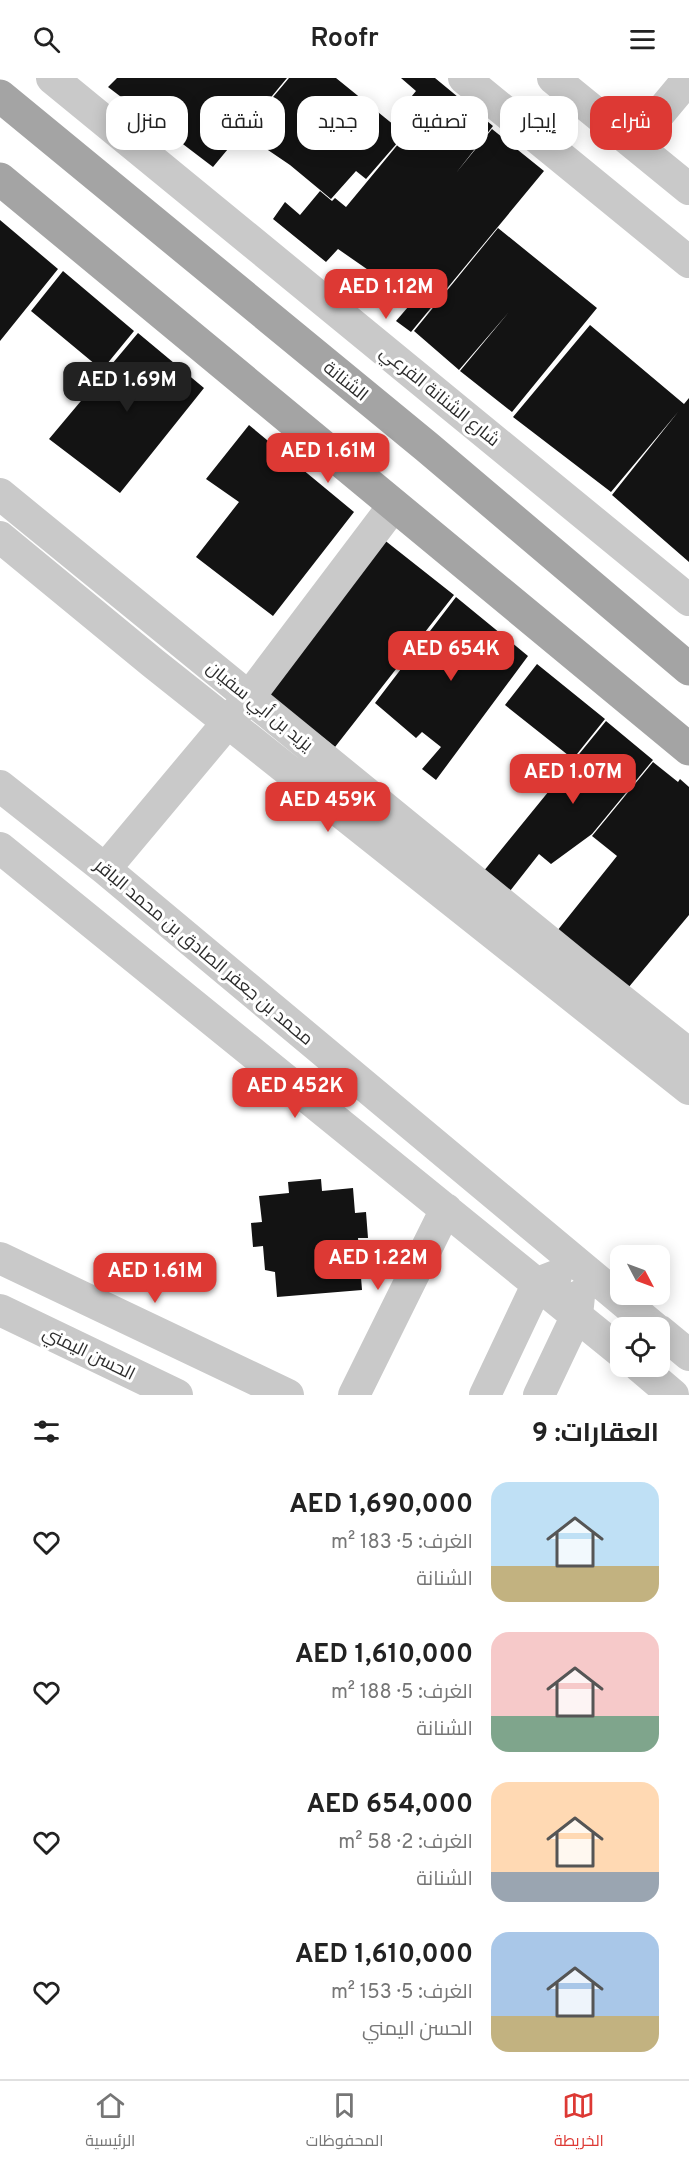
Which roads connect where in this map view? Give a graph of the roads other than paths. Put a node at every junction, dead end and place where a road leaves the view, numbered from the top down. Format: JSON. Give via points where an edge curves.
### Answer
{"nodes":[{"id":1,"x":464,"y":78,"type":"edge"},
{"id":2,"x":553,"y":78,"type":"edge"},
{"id":3,"x":689,"y":78,"type":"edge"},
{"id":4,"x":72,"y":84,"type":"edge"},
{"id":5,"x":0,"y":96,"type":"edge"},
{"id":6,"x":672,"y":98,"type":"edge"},
{"id":7,"x":590,"y":108,"type":"edge"},
{"id":8,"x":641,"y":150,"type":"edge"},
{"id":9,"x":0,"y":179,"type":"edge"},
{"id":10,"x":689,"y":189,"type":"edge"},
{"id":11,"x":689,"y":262,"type":"edge"},
{"id":12,"x":0,"y":494,"type":"edge"},
{"id":13,"x":394,"y":505,"type":"junction"},
{"id":14,"x":0,"y":537,"type":"edge"},
{"id":15,"x":689,"y":600,"type":"edge"},
{"id":16,"x":689,"y":669,"type":"edge"},
{"id":17,"x":249,"y":697,"type":"junction"},
{"id":18,"x":228,"y":722,"type":"junction"},
{"id":19,"x":689,"y":749,"type":"edge"},
{"id":20,"x":0,"y":786,"type":"edge"},
{"id":21,"x":0,"y":848,"type":"edge"},
{"id":22,"x":105,"y":868,"type":"junction"},
{"id":23,"x":689,"y":1054,"type":"edge"},
{"id":24,"x":689,"y":1089,"type":"edge"},
{"id":25,"x":446,"y":1209,"type":"junction"},
{"id":26,"x":0,"y":1258,"type":"edge"},
{"id":27,"x":581,"y":1267,"type":"junction"},
{"id":28,"x":538,"y":1283,"type":"junction"},
{"id":29,"x":0,"y":1310,"type":"edge"},
{"id":30,"x":577,"y":1316,"type":"junction"},
{"id":31,"x":642,"y":1317,"type":"edge"},
{"id":32,"x":670,"y":1339,"type":"edge"},
{"id":33,"x":610,"y":1343,"type":"edge"},
{"id":34,"x":689,"y":1355,"type":"edge"},
{"id":35,"x":652,"y":1377,"type":"edge"},
{"id":36,"x":177,"y":1395,"type":"edge"},
{"id":37,"x":288,"y":1395,"type":"edge"},
{"id":38,"x":354,"y":1395,"type":"edge"},
{"id":39,"x":485,"y":1395,"type":"edge"},
{"id":40,"x":539,"y":1395,"type":"edge"},
{"id":41,"x":673,"y":1395,"type":"edge"}],
"edges":[{"from":1,"to":11,"type":"street"},
{"from":2,"to":7,"type":"street"},
{"from":3,"to":6,"type":"street"},
{"from":4,"to":15,"type":"street","name":"شارع الشنانة الفرعي"},
{"from":5,"to":16,"type":"main road","name":"الشنانة","via":[[427,447]]},
{"from":8,"to":10,"type":"street"},
{"from":9,"to":13,"type":"main road"},
{"from":12,"to":17,"type":"street","name":"يزيد بن أبي سفيان"},
{"from":13,"to":17,"type":"street"},
{"from":13,"to":19,"type":"main road"},
{"from":14,"to":18,"type":"street","name":"يزيد بن أبي سفيان"},
{"from":17,"to":18,"type":"street"},
{"from":17,"to":23,"type":"street","name":"يزيد بن أبي سفيان"},
{"from":18,"to":22,"type":"street"},
{"from":18,"to":24,"type":"street","name":"يزيد بن أبي سفيان"},
{"from":20,"to":22,"type":"street","name":"محمد بن جعفر الصادق بن محمد الباقر"},
{"from":21,"to":25,"type":"street"},
{"from":22,"to":27,"type":"street","name":"محمد بن جعفر الصادق بن محمد الباقر"},
{"from":25,"to":28,"type":"street"},
{"from":25,"to":38,"type":"street"},
{"from":26,"to":37,"type":"street"},
{"from":27,"to":28,"type":"street"},
{"from":27,"to":30,"type":"street"},
{"from":27,"to":31,"type":"street","name":"محمد بن جعفر الصادق بن محمد الباقر"},
{"from":28,"to":30,"type":"street"},
{"from":28,"to":39,"type":"street"},
{"from":29,"to":36,"type":"street","name":"الحسن اليمني"},
{"from":30,"to":33,"type":"street"},
{"from":30,"to":40,"type":"street"},
{"from":32,"to":34,"type":"street"},
{"from":35,"to":41,"type":"street"}]}
